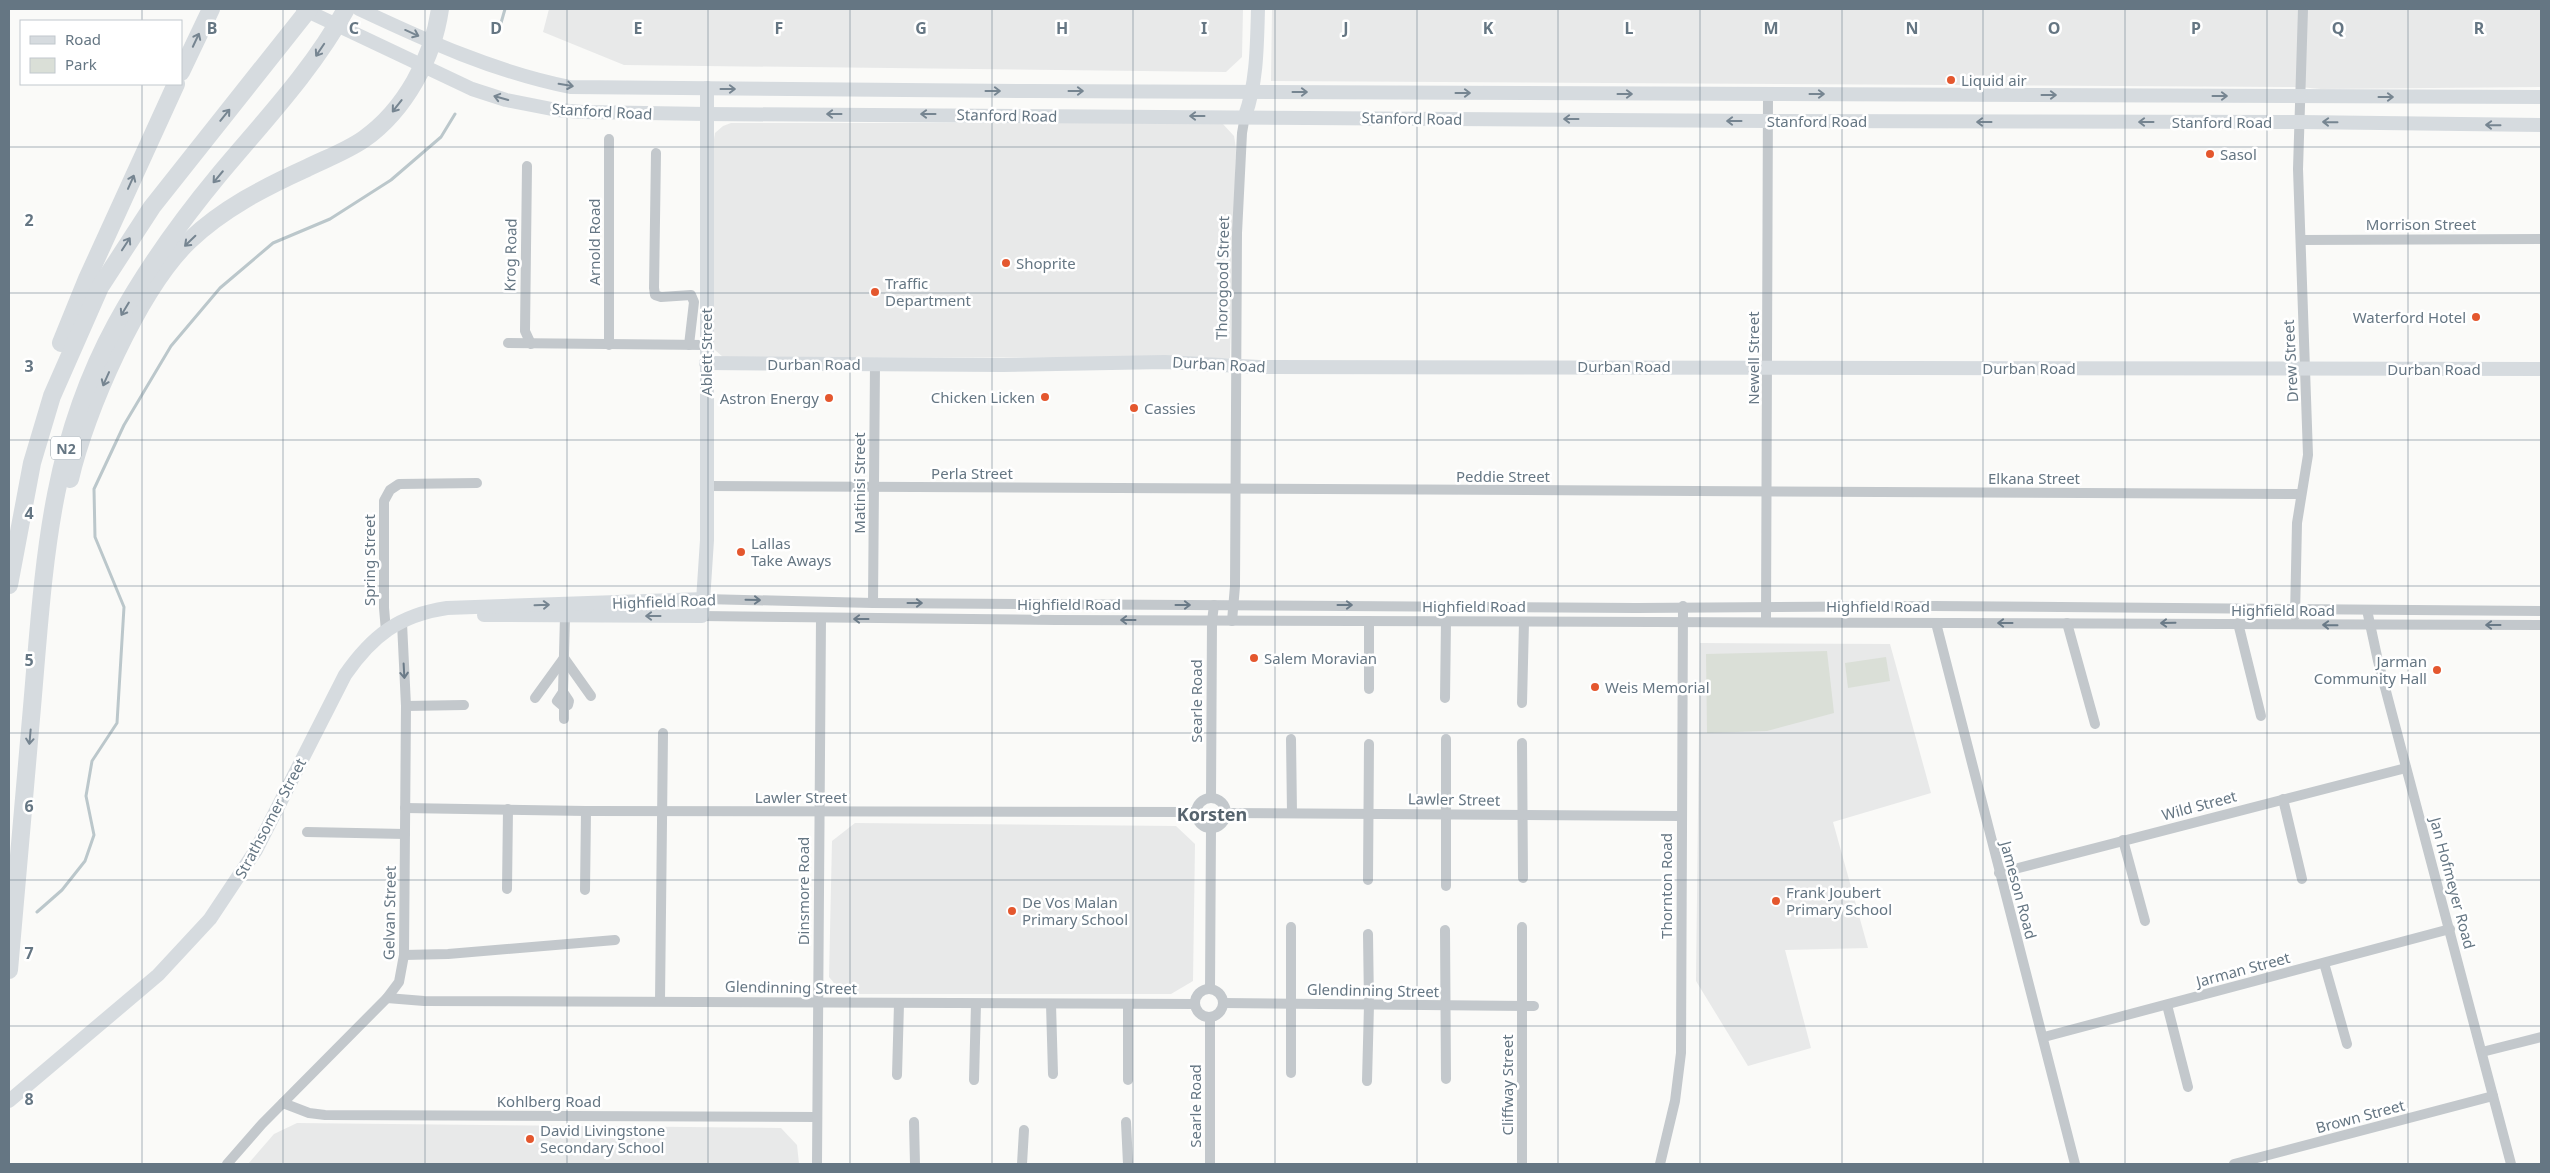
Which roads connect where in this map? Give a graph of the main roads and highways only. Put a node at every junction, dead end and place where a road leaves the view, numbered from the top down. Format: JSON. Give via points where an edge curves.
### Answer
{"nodes":[{"id":1,"x":211,"y":9,"type":"edge"},
{"id":2,"x":303,"y":9,"type":"edge"},
{"id":3,"x":310,"y":9,"type":"edge"},
{"id":4,"x":346,"y":9,"type":"edge"},
{"id":5,"x":440,"y":9,"type":"edge"},
{"id":6,"x":1258,"y":9,"type":"edge"},
{"id":7,"x":363,"y":11,"type":"edge"},
{"id":8,"x":433,"y":42,"type":"junction"},
{"id":9,"x":422,"y":64,"type":"junction"},
{"id":10,"x":182,"y":70,"type":"edge"},
{"id":11,"x":176,"y":85,"type":"edge"},
{"id":12,"x":707,"y":88,"type":"junction"},
{"id":13,"x":1251,"y":92,"type":"junction"},
{"id":14,"x":2541,"y":97,"type":"edge"},
{"id":15,"x":707,"y":114,"type":"junction"},
{"id":16,"x":1245,"y":116,"type":"junction"},
{"id":17,"x":2541,"y":125,"type":"edge"},
{"id":18,"x":706,"y":363,"type":"junction"},
{"id":19,"x":2541,"y":368,"type":"edge"},
{"id":20,"x":9,"y":577,"type":"edge"},
{"id":21,"x":9,"y":586,"type":"edge"},
{"id":22,"x":704,"y":598,"type":"junction"},
{"id":23,"x":702,"y":616,"type":"joint"},
{"id":24,"x":406,"y":621,"type":"junction"},
{"id":25,"x":33,"y":703,"type":"junction"},
{"id":26,"x":9,"y":970,"type":"edge"},
{"id":27,"x":9,"y":1101,"type":"edge"}],
"edges":[{"from":10,"to":1,"type":"highway","one_way":true},
{"from":2,"to":9,"type":"main road","name":"Stanford Road"},
{"from":21,"to":3,"type":"highway","number":"N2","one_way":true,"via":[[32,463],[52,396],[100,287],[152,207]]},
{"from":4,"to":25,"type":"highway","number":"N2","one_way":true,"via":[[304,74],[176,230],[115,325],[72,426],[60,472],[39,607]]},
{"from":5,"to":8,"type":"highway"},
{"from":6,"to":13,"type":"main road"},
{"from":7,"to":8,"type":"main road","name":"Stanford Road","one_way":true},
{"from":8,"to":9,"type":"highway"},
{"from":8,"to":12,"type":"main road","name":"Stanford Road","one_way":true,"via":[[524,77],[570,86]]},
{"from":15,"to":9,"type":"main road","name":"Stanford Road","one_way":true,"via":[[583,112],[526,105],[472,89]]},
{"from":9,"to":25,"type":"highway","one_way":true,"via":[[416,80],[380,126],[363,140],[228,210],[188,242],[152,291],[105,380],[84,431],[71,475],[58,531]]},
{"from":20,"to":11,"type":"highway","one_way":true,"via":[[25,457],[43,391],[87,279]]},
{"from":12,"to":13,"type":"main road","name":"Stanford Road","one_way":true},
{"from":12,"to":15,"type":"main road","name":"Ablett Street"},
{"from":13,"to":14,"type":"main road","name":"Stanford Road","one_way":true},
{"from":13,"to":16,"type":"main road"},
{"from":16,"to":15,"type":"main road","name":"Stanford Road","one_way":true},
{"from":15,"to":18,"type":"main road","name":"Ablett Street"},
{"from":17,"to":16,"type":"main road","name":"Stanford Road","one_way":true},
{"from":18,"to":19,"type":"main road","name":"Durban Road"},
{"from":18,"to":22,"type":"main road","name":"Ablett Street"},
{"from":22,"to":23,"type":"main road","name":"Ablett Street"},
{"from":24,"to":22,"type":"main road","name":"Highfield Road","one_way":true,"via":[[447,608]]},
{"from":23,"to":24,"type":"main road","name":"Highfield Road","one_way":true,"via":[[448,615]]},
{"from":24,"to":27,"type":"main road","name":"Strathsomer Street","via":[[386,631],[359,654],[345,675],[256,850],[210,919],[158,975]]},
{"from":25,"to":26,"type":"highway","number":"N2","one_way":true}]}
